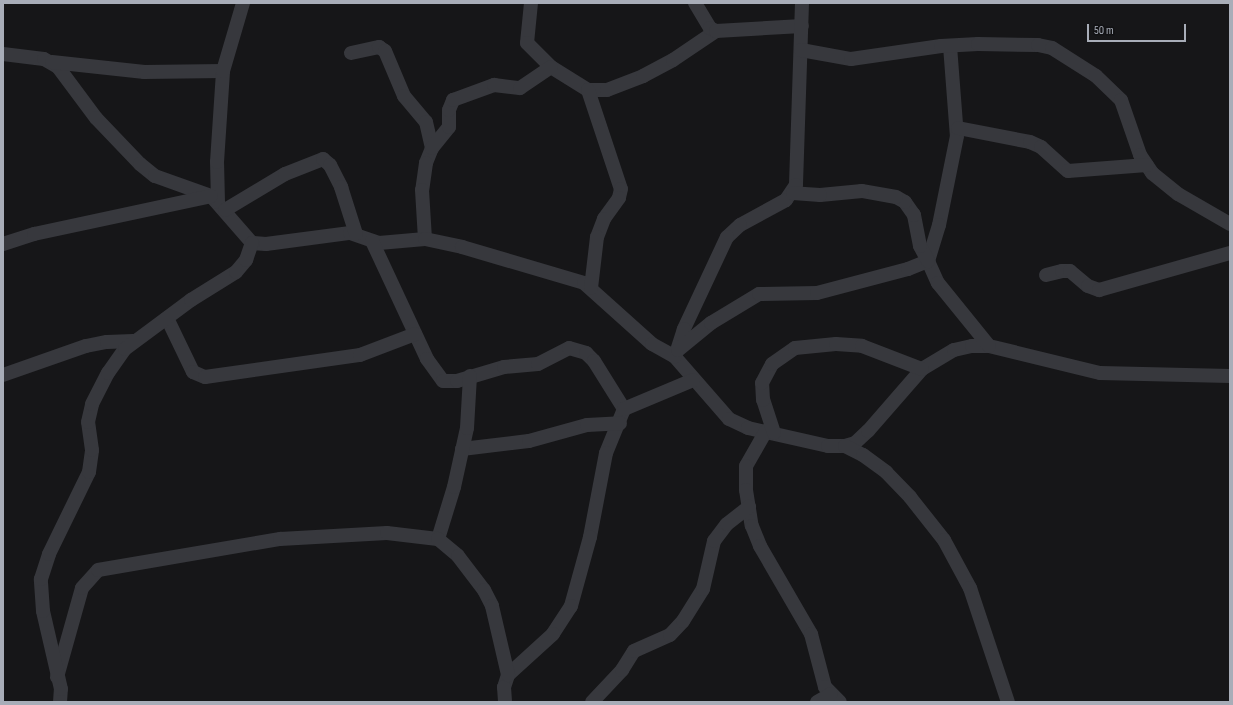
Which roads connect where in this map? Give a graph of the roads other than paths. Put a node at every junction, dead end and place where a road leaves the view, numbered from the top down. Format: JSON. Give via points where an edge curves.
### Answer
{"nodes":[{"id":1,"x":243,"y":3,"type":"edge"},
{"id":2,"x":532,"y":3,"type":"edge"},
{"id":3,"x":695,"y":3,"type":"edge"},
{"id":4,"x":802,"y":3,"type":"edge"},
{"id":5,"x":802,"y":26,"type":"junction"},
{"id":6,"x":716,"y":31,"type":"junction"},
{"id":7,"x":950,"y":46,"type":"junction"},
{"id":8,"x":801,"y":50,"type":"junction"},
{"id":9,"x":351,"y":53,"type":"dead end"},
{"id":10,"x":3,"y":54,"type":"edge"},
{"id":11,"x":52,"y":62,"type":"junction"},
{"id":12,"x":551,"y":67,"type":"junction"},
{"id":13,"x":223,"y":71,"type":"junction"},
{"id":14,"x":588,"y":90,"type":"junction"},
{"id":15,"x":958,"y":128,"type":"junction"},
{"id":16,"x":432,"y":148,"type":"junction"},
{"id":17,"x":1147,"y":165,"type":"junction"},
{"id":18,"x":793,"y":193,"type":"junction"},
{"id":19,"x":218,"y":203,"type":"junction"},
{"id":20,"x":1230,"y":224,"type":"edge"},
{"id":21,"x":356,"y":234,"type":"junction"},
{"id":22,"x":425,"y":240,"type":"junction"},
{"id":23,"x":372,"y":241,"type":"junction"},
{"id":24,"x":252,"y":243,"type":"junction"},
{"id":25,"x":3,"y":244,"type":"edge"},
{"id":26,"x":1230,"y":253,"type":"edge"},
{"id":27,"x":928,"y":261,"type":"junction"},
{"id":28,"x":1046,"y":275,"type":"dead end"},
{"id":29,"x":592,"y":288,"type":"junction"},
{"id":30,"x":167,"y":318,"type":"junction"},
{"id":31,"x":415,"y":334,"type":"junction"},
{"id":32,"x":133,"y":341,"type":"junction"},
{"id":33,"x":989,"y":346,"type":"junction"},
{"id":34,"x":676,"y":354,"type":"junction"},
{"id":35,"x":922,"y":369,"type":"junction"},
{"id":36,"x":3,"y":375,"type":"edge"},
{"id":37,"x":470,"y":376,"type":"junction"},
{"id":38,"x":1230,"y":376,"type":"edge"},
{"id":39,"x":693,"y":380,"type":"junction"},
{"id":40,"x":622,"y":416,"type":"junction"},
{"id":41,"x":770,"y":432,"type":"junction"},
{"id":42,"x":846,"y":446,"type":"junction"},
{"id":43,"x":462,"y":449,"type":"junction"},
{"id":44,"x":749,"y":507,"type":"junction"},
{"id":45,"x":438,"y":539,"type":"junction"},
{"id":46,"x":508,"y":675,"type":"junction"},
{"id":47,"x":57,"y":677,"type":"junction"},
{"id":48,"x":836,"y":698,"type":"edge"},
{"id":49,"x":60,"y":702,"type":"edge"},
{"id":50,"x":505,"y":702,"type":"edge"},
{"id":51,"x":592,"y":702,"type":"edge"},
{"id":52,"x":817,"y":702,"type":"edge"},
{"id":53,"x":1008,"y":702,"type":"edge"}],
"edges":[{"from":1,"to":13,"type":"street"},
{"from":2,"to":12,"type":"street","via":[[527,43]]},
{"from":3,"to":6,"type":"street","via":[[710,28]]},
{"from":4,"to":5,"type":"street"},
{"from":5,"to":6,"type":"street"},
{"from":5,"to":8,"type":"street"},
{"from":6,"to":14,"type":"street","via":[[643,76],[607,90]]},
{"from":7,"to":8,"type":"street","via":[[851,59]]},
{"from":7,"to":15,"type":"street"},
{"from":7,"to":17,"type":"street","via":[[1038,45],[1052,48],[1096,76],[1121,100],[1140,154]]},
{"from":8,"to":18,"type":"street","via":[[798,172]]},
{"from":9,"to":16,"type":"street","via":[[379,47],[385,51],[404,96],[426,122]]},
{"from":10,"to":11,"type":"street"},
{"from":11,"to":13,"type":"street","via":[[138,72]]},
{"from":11,"to":19,"type":"street","via":[[64,72],[96,118],[140,164],[155,176]]},
{"from":12,"to":14,"type":"street"},
{"from":12,"to":16,"type":"street","via":[[520,88],[494,85],[453,100],[449,110],[449,127]]},
{"from":13,"to":19,"type":"street","via":[[217,162]]},
{"from":14,"to":29,"type":"street","via":[[621,189],[619,198],[604,219],[597,237]]},
{"from":15,"to":17,"type":"street","via":[[1030,142],[1041,147],[1068,171]]},
{"from":15,"to":27,"type":"street","via":[[939,225]]},
{"from":16,"to":22,"type":"street","via":[[426,163],[423,183]]},
{"from":17,"to":20,"type":"street","via":[[1178,194]]},
{"from":18,"to":27,"type":"street","via":[[820,195],[862,191],[896,197],[905,202],[914,215],[920,246]]},
{"from":18,"to":34,"type":"street","via":[[777,206],[732,231],[727,237],[684,329]]},
{"from":19,"to":21,"type":"street","via":[[323,160],[330,165],[341,187]]},
{"from":19,"to":24,"type":"street"},
{"from":19,"to":25,"type":"street","via":[[34,234]]},
{"from":21,"to":23,"type":"street"},
{"from":21,"to":24,"type":"street","via":[[344,233],[266,244]]},
{"from":22,"to":23,"type":"street","via":[[388,244]]},
{"from":22,"to":29,"type":"street","via":[[462,247],[576,279]]},
{"from":23,"to":31,"type":"street"},
{"from":24,"to":30,"type":"street","via":[[246,260],[236,272]]},
{"from":26,"to":28,"type":"street","via":[[1099,290],[1088,286],[1070,271],[1062,270]]},
{"from":27,"to":33,"type":"street","via":[[938,282]]},
{"from":27,"to":34,"type":"street","via":[[908,269],[817,293],[758,294],[711,323]]},
{"from":29,"to":34,"type":"street","via":[[652,344]]},
{"from":30,"to":31,"type":"street","via":[[190,369],[198,377],[353,356]]},
{"from":30,"to":32,"type":"street"},
{"from":31,"to":37,"type":"street","via":[[434,371],[443,381],[457,382]]},
{"from":32,"to":36,"type":"street","via":[[86,346]]},
{"from":32,"to":47,"type":"street","via":[[108,373],[92,404],[88,422],[92,450],[89,472],[49,554],[41,579],[43,611]]},
{"from":33,"to":35,"type":"street","via":[[962,347]]},
{"from":33,"to":38,"type":"street","via":[[1100,373]]},
{"from":34,"to":39,"type":"street"},
{"from":35,"to":41,"type":"street","via":[[862,346],[836,344],[795,348],[779,358],[764,376],[763,400]]},
{"from":35,"to":42,"type":"street","via":[[868,431],[855,443]]},
{"from":37,"to":40,"type":"street","via":[[509,366],[530,366],[569,348],[578,350],[586,353],[602,371]]},
{"from":37,"to":43,"type":"street","via":[[470,408]]},
{"from":39,"to":40,"type":"street"},
{"from":39,"to":41,"type":"street","via":[[738,425]]},
{"from":40,"to":43,"type":"street","via":[[529,441]]},
{"from":40,"to":46,"type":"street","via":[[606,453],[590,537],[571,606],[553,634]]},
{"from":41,"to":42,"type":"street","via":[[828,446]]},
{"from":41,"to":44,"type":"street","via":[[746,466]]},
{"from":42,"to":53,"type":"street","via":[[863,454],[886,472],[910,497],[944,540],[974,599]]},
{"from":43,"to":45,"type":"street","via":[[454,487]]},
{"from":44,"to":48,"type":"street","via":[[760,546],[811,634],[821,675]]},
{"from":44,"to":51,"type":"street","via":[[727,524],[714,541],[702,589],[683,621],[670,636],[634,651],[622,670]]},
{"from":45,"to":46,"type":"street","via":[[458,556],[486,596],[497,623]]},
{"from":45,"to":47,"type":"street","via":[[387,533],[292,538],[98,570],[82,588]]},
{"from":46,"to":50,"type":"street","via":[[504,687]]},
{"from":47,"to":49,"type":"street","via":[[61,688]]},
{"from":48,"to":52,"type":"street"}]}
